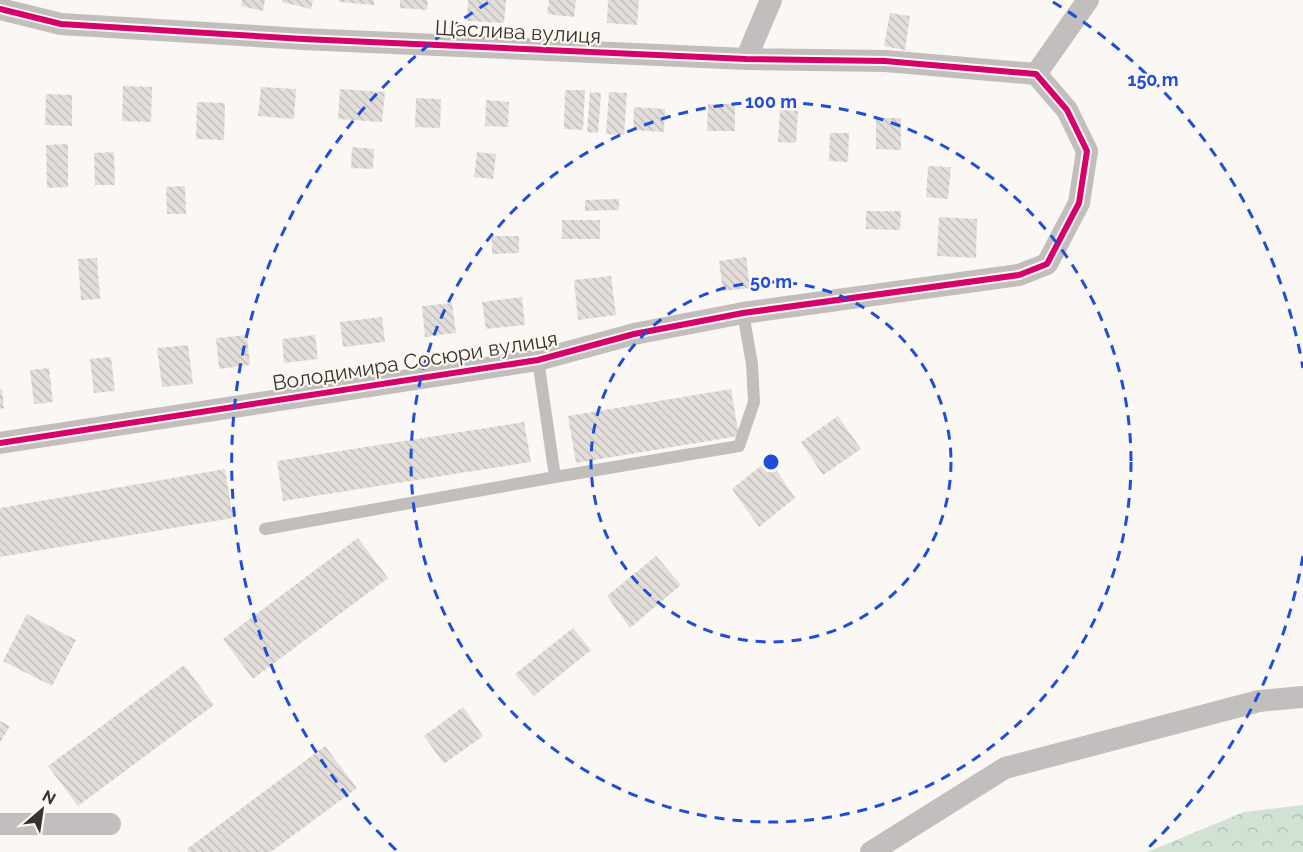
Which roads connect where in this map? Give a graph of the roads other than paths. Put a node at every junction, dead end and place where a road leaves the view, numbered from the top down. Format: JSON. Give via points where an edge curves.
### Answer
{"nodes":[{"id":1,"x":771,"y":0,"type":"edge"},
{"id":2,"x":1088,"y":0,"type":"edge"},
{"id":3,"x":0,"y":9,"type":"edge"},
{"id":4,"x":746,"y":59,"type":"junction"},
{"id":5,"x":1035,"y":74,"type":"junction"},
{"id":6,"x":743,"y":313,"type":"junction"},
{"id":7,"x":538,"y":360,"type":"junction"},
{"id":8,"x":0,"y":443,"type":"edge"},
{"id":9,"x":555,"y":477,"type":"junction"},
{"id":10,"x":265,"y":529,"type":"dead end"},
{"id":11,"x":1303,"y":698,"type":"edge"},
{"id":12,"x":0,"y":824,"type":"edge"},
{"id":13,"x":110,"y":824,"type":"dead end"},
{"id":14,"x":871,"y":852,"type":"edge"}],
"edges":[{"from":1,"to":4,"type":"street"},
{"from":2,"to":5,"type":"street"},
{"from":3,"to":4,"type":"street","name":"Щаслива вулиця","via":[[61,24]]},
{"from":4,"to":5,"type":"street","name":"Щаслива вулиця","via":[[885,61]]},
{"from":5,"to":6,"type":"street","name":"Володимира Сосюри вулиця","via":[[1067,110],[1087,151],[1079,203],[1047,264],[1019,275]]},
{"from":6,"to":7,"type":"street","name":"Володимира Сосюри вулиця","via":[[634,334]]},
{"from":6,"to":9,"type":"lane","via":[[754,402],[739,446]]},
{"from":7,"to":8,"type":"street","name":"Володимира Сосюри вулиця"},
{"from":7,"to":9,"type":"lane"},
{"from":9,"to":10,"type":"lane"},
{"from":11,"to":14,"type":"street","via":[[1259,701],[1005,768]]},
{"from":12,"to":13,"type":"street"}]}
